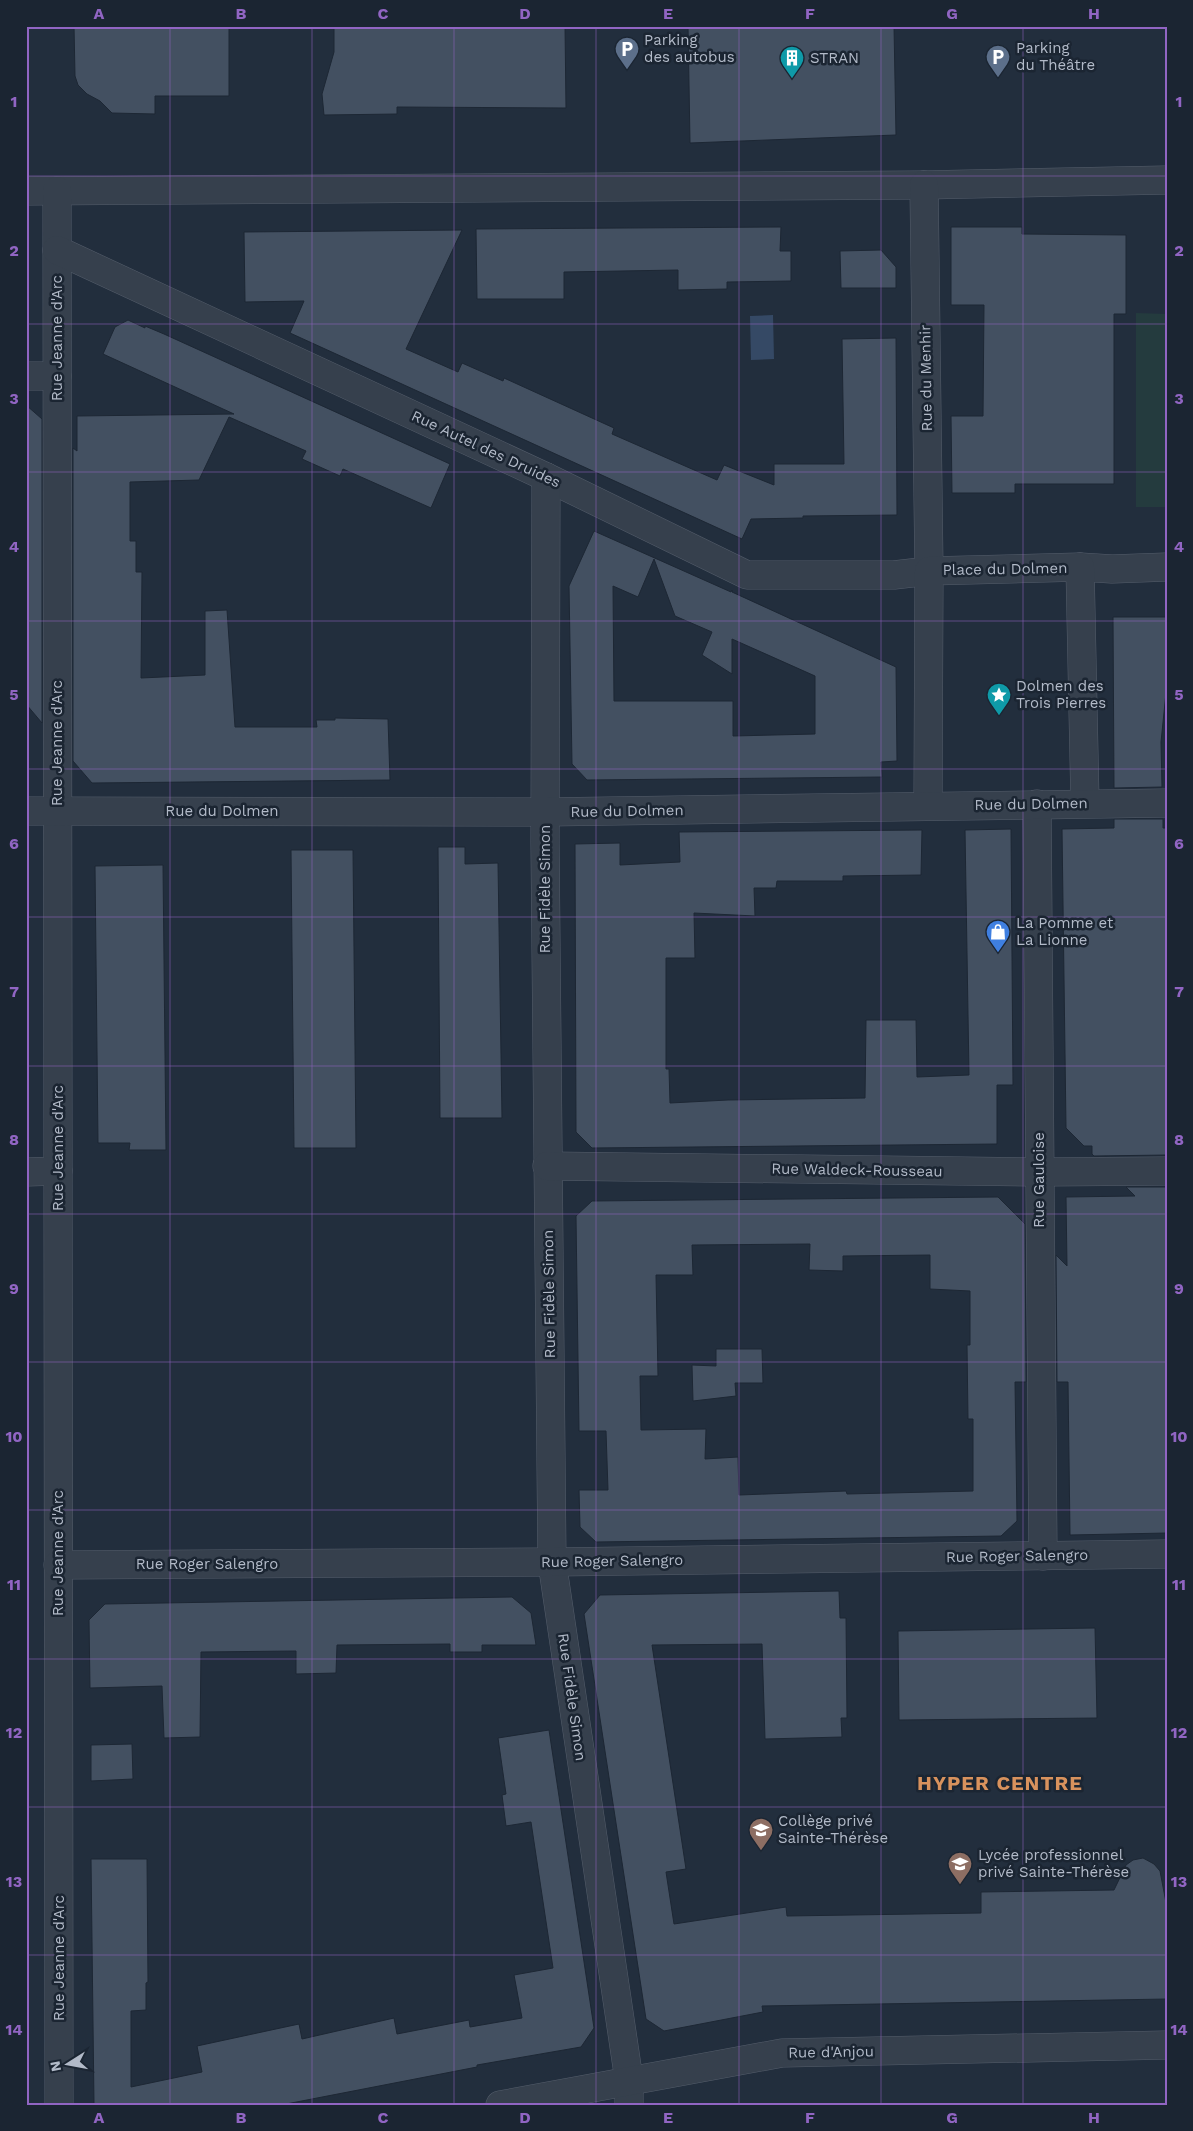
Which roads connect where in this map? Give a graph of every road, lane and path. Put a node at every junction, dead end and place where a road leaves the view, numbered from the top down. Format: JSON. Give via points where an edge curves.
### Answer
{"nodes":[{"id":1,"x":1167,"y":180,"type":"edge"},
{"id":2,"x":924,"y":185,"type":"junction"},
{"id":3,"x":26,"y":191,"type":"edge"},
{"id":4,"x":57,"y":191,"type":"junction"},
{"id":5,"x":57,"y":250,"type":"junction"},
{"id":6,"x":26,"y":376,"type":"edge"},
{"id":7,"x":57,"y":376,"type":"junction"},
{"id":8,"x":546,"y":477,"type":"junction"},
{"id":9,"x":1080,"y":567,"type":"junction"},
{"id":10,"x":1167,"y":568,"type":"edge"},
{"id":11,"x":929,"y":571,"type":"junction"},
{"id":12,"x":1086,"y":803,"type":"junction"},
{"id":13,"x":1167,"y":803,"type":"edge"},
{"id":14,"x":1037,"y":804,"type":"junction"},
{"id":15,"x":928,"y":806,"type":"junction"},
{"id":16,"x":26,"y":810,"type":"edge"},
{"id":17,"x":57,"y":810,"type":"junction"},
{"id":18,"x":545,"y":812,"type":"junction"},
{"id":19,"x":547,"y":1166,"type":"junction"},
{"id":20,"x":58,"y":1171,"type":"junction"},
{"id":21,"x":1167,"y":1171,"type":"edge"},
{"id":22,"x":26,"y":1172,"type":"edge"},
{"id":23,"x":1040,"y":1172,"type":"junction"},
{"id":24,"x":1167,"y":1554,"type":"edge"},
{"id":25,"x":1042,"y":1556,"type":"junction"},
{"id":26,"x":552,"y":1562,"type":"junction"},
{"id":27,"x":58,"y":1565,"type":"junction"},
{"id":28,"x":1167,"y":2045,"type":"edge"},
{"id":29,"x":629,"y":2092,"type":"edge"},
{"id":30,"x":59,"y":2105,"type":"edge"},
{"id":31,"x":500,"y":2105,"type":"edge"}],
"edges":[{"from":1,"to":2,"type":"street"},
{"from":2,"to":4,"type":"street"},
{"from":2,"to":11,"type":"street","name":"Rue du Menhir"},
{"from":3,"to":4,"type":"street"},
{"from":4,"to":5,"type":"street","name":"Rue Jeanne d'Arc"},
{"from":5,"to":7,"type":"street","name":"Rue Jeanne d'Arc"},
{"from":5,"to":8,"type":"street","name":"Rue Autel des Druides"},
{"from":6,"to":7,"type":"street"},
{"from":7,"to":17,"type":"street","name":"Rue Jeanne d'Arc"},
{"from":8,"to":11,"type":"street","name":"Rue Autel des Druides","via":[[747,575],[894,575]]},
{"from":8,"to":18,"type":"street","name":"Rue Fidèle Simon"},
{"from":9,"to":10,"type":"street"},
{"from":9,"to":11,"type":"street","name":"Place du Dolmen"},
{"from":9,"to":12,"type":"street","name":"Place du Dolmen"},
{"from":11,"to":15,"type":"street","name":"Place du Dolmen"},
{"from":12,"to":13,"type":"street","name":"Rue du Dolmen"},
{"from":12,"to":14,"type":"street","name":"Rue du Dolmen"},
{"from":14,"to":15,"type":"street","name":"Rue du Dolmen"},
{"from":14,"to":23,"type":"street","name":"Rue Gauloise"},
{"from":15,"to":18,"type":"street","name":"Rue du Dolmen"},
{"from":16,"to":17,"type":"street","name":"Rue du Dolmen"},
{"from":17,"to":18,"type":"street","name":"Rue du Dolmen"},
{"from":17,"to":20,"type":"street","name":"Rue Jeanne d'Arc"},
{"from":18,"to":19,"type":"street","name":"Rue Fidèle Simon"},
{"from":19,"to":23,"type":"street","name":"Rue Waldeck-Rousseau"},
{"from":19,"to":26,"type":"street","name":"Rue Fidèle Simon"},
{"from":20,"to":22,"type":"street"},
{"from":20,"to":27,"type":"street","name":"Rue Jeanne d'Arc"},
{"from":21,"to":23,"type":"street","name":"Rue Waldeck-Rousseau"},
{"from":23,"to":25,"type":"street","name":"Rue Gauloise"},
{"from":24,"to":25,"type":"street","name":"Rue Roger Salengro"},
{"from":25,"to":26,"type":"street","name":"Rue Roger Salengro"},
{"from":26,"to":27,"type":"street","name":"Rue Roger Salengro"},
{"from":26,"to":29,"type":"street","name":"Rue Fidèle Simon"},
{"from":27,"to":30,"type":"street","name":"Rue Jeanne d'Arc"},
{"from":28,"to":29,"type":"street","name":"Rue d'Anjou","via":[[782,2052]]},
{"from":29,"to":31,"type":"street","name":"Rue d'Anjou"}]}
